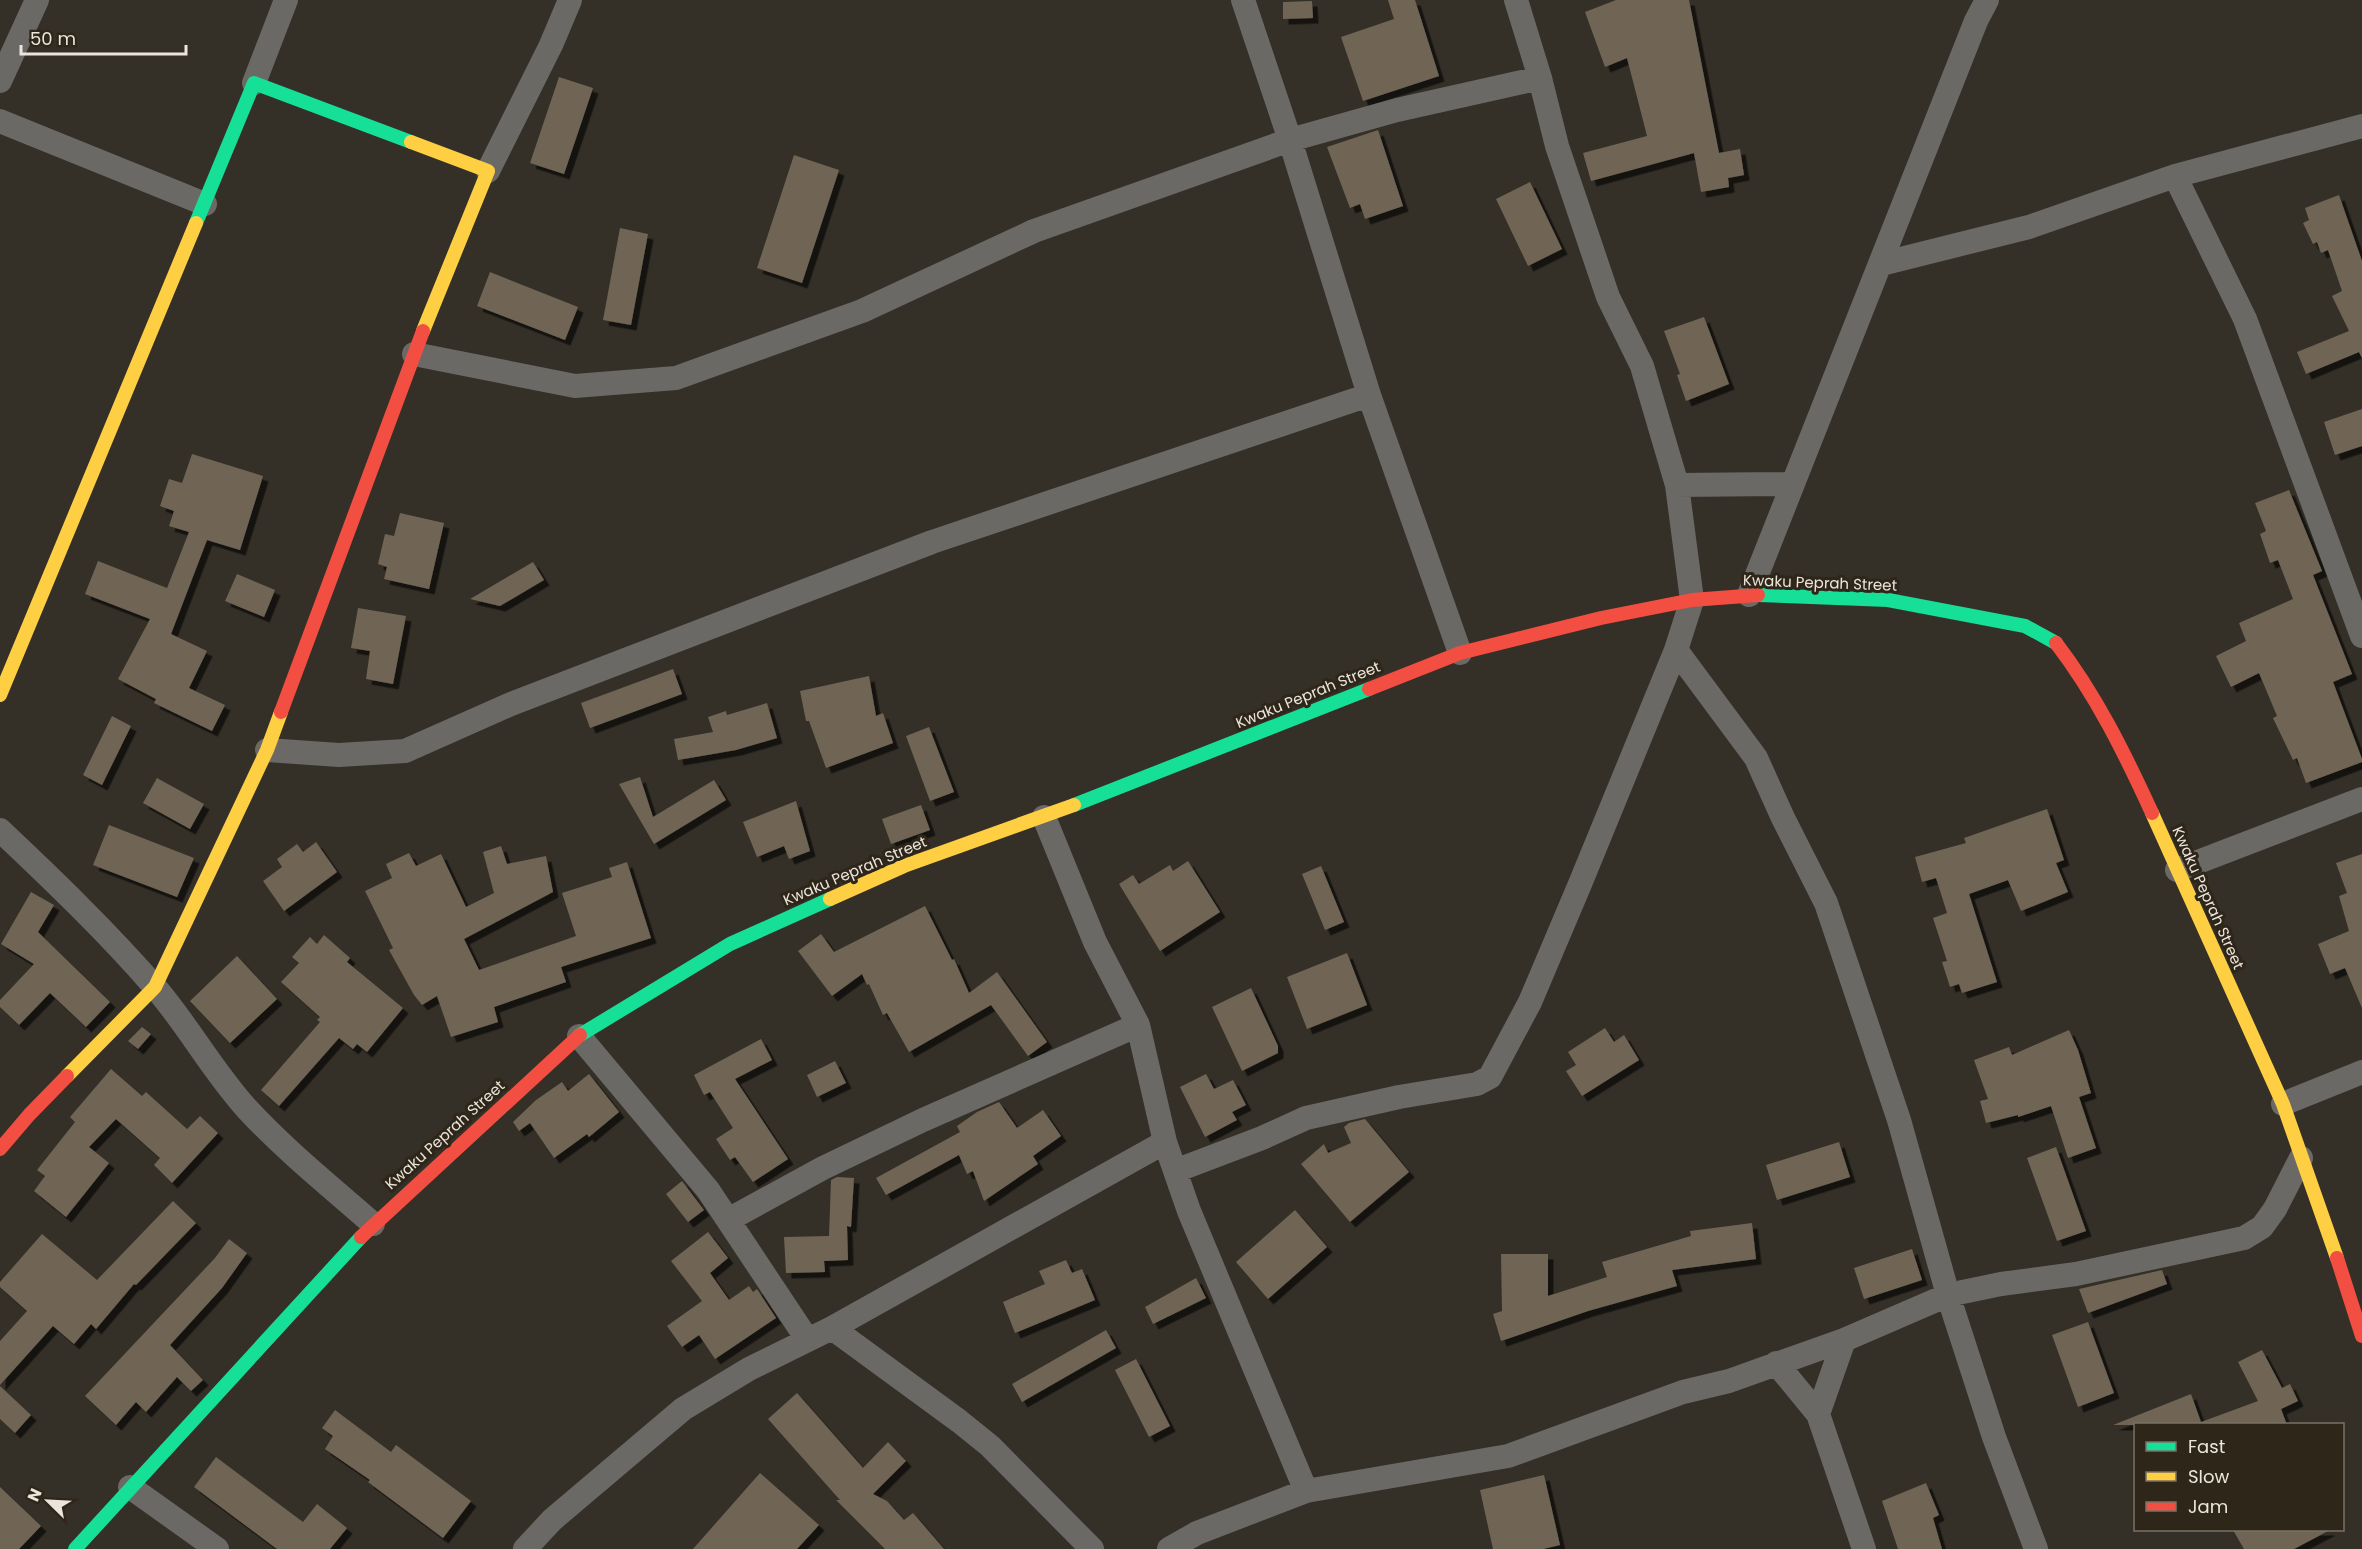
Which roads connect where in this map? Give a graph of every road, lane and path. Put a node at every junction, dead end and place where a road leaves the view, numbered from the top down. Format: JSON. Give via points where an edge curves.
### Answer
{"nodes":[{"id":1,"x":37,"y":0,"type":"edge"},
{"id":2,"x":286,"y":0,"type":"edge"},
{"id":3,"x":570,"y":0,"type":"edge"},
{"id":4,"x":1243,"y":0,"type":"edge"},
{"id":5,"x":1516,"y":0,"type":"edge"},
{"id":6,"x":1977,"y":7,"type":"edge"},
{"id":7,"x":1540,"y":78,"type":"junction"},
{"id":8,"x":0,"y":81,"type":"edge"},
{"id":9,"x":254,"y":83,"type":"junction"},
{"id":10,"x":0,"y":121,"type":"edge"},
{"id":11,"x":2362,"y":126,"type":"edge"},
{"id":12,"x":1290,"y":140,"type":"junction"},
{"id":13,"x":488,"y":171,"type":"junction"},
{"id":14,"x":2175,"y":176,"type":"junction"},
{"id":15,"x":205,"y":204,"type":"junction"},
{"id":16,"x":1881,"y":264,"type":"junction"},
{"id":17,"x":414,"y":354,"type":"junction"},
{"id":18,"x":1369,"y":395,"type":"junction"},
{"id":19,"x":1793,"y":484,"type":"junction"},
{"id":20,"x":1677,"y":485,"type":"junction"},
{"id":21,"x":1749,"y":595,"type":"junction"},
{"id":22,"x":1692,"y":600,"type":"junction"},
{"id":23,"x":2362,"y":636,"type":"edge"},
{"id":24,"x":1676,"y":650,"type":"junction"},
{"id":25,"x":1460,"y":653,"type":"junction"},
{"id":26,"x":0,"y":694,"type":"edge"},
{"id":27,"x":267,"y":750,"type":"junction"},
{"id":28,"x":2362,"y":799,"type":"edge"},
{"id":29,"x":1044,"y":817,"type":"junction"},
{"id":30,"x":0,"y":830,"type":"edge"},
{"id":31,"x":2176,"y":870,"type":"junction"},
{"id":32,"x":155,"y":987,"type":"junction"},
{"id":33,"x":1138,"y":1026,"type":"junction"},
{"id":34,"x":579,"y":1036,"type":"junction"},
{"id":35,"x":2362,"y":1072,"type":"edge"},
{"id":36,"x":2283,"y":1104,"type":"junction"},
{"id":37,"x":1165,"y":1142,"type":"junction"},
{"id":38,"x":0,"y":1149,"type":"edge"},
{"id":39,"x":2301,"y":1158,"type":"junction"},
{"id":40,"x":1175,"y":1171,"type":"junction"},
{"id":41,"x":728,"y":1220,"type":"junction"},
{"id":42,"x":373,"y":1224,"type":"junction"},
{"id":43,"x":1948,"y":1295,"type":"junction"},
{"id":44,"x":832,"y":1328,"type":"junction"},
{"id":45,"x":2362,"y":1336,"type":"edge"},
{"id":46,"x":807,"y":1339,"type":"junction"},
{"id":47,"x":1844,"y":1340,"type":"junction"},
{"id":48,"x":1776,"y":1363,"type":"junction"},
{"id":49,"x":1818,"y":1414,"type":"junction"},
{"id":50,"x":130,"y":1487,"type":"junction"},
{"id":51,"x":1306,"y":1491,"type":"junction"},
{"id":52,"x":1087,"y":1548,"type":"edge"},
{"id":53,"x":75,"y":1549,"type":"edge"},
{"id":54,"x":217,"y":1549,"type":"edge"},
{"id":55,"x":525,"y":1549,"type":"edge"},
{"id":56,"x":1169,"y":1549,"type":"edge"},
{"id":57,"x":1864,"y":1549,"type":"edge"},
{"id":58,"x":2036,"y":1549,"type":"edge"}],
"edges":[{"from":1,"to":8,"type":"street"},
{"from":2,"to":9,"type":"street"},
{"from":3,"to":13,"type":"street"},
{"from":4,"to":12,"type":"street"},
{"from":5,"to":7,"type":"street"},
{"from":6,"to":16,"type":"street"},
{"from":7,"to":12,"type":"street","via":[[1397,110]]},
{"from":7,"to":20,"type":"street","via":[[1557,146],[1608,297],[1642,366]]},
{"from":9,"to":13,"type":"street"},
{"from":9,"to":15,"type":"street"},
{"from":10,"to":15,"type":"street"},
{"from":11,"to":14,"type":"street"},
{"from":12,"to":17,"type":"street","via":[[1034,231],[862,311],[676,378],[575,386]]},
{"from":12,"to":18,"type":"street"},
{"from":13,"to":17,"type":"street"},
{"from":14,"to":16,"type":"street","via":[[2029,227]]},
{"from":14,"to":23,"type":"street","via":[[2245,319]]},
{"from":15,"to":26,"type":"street"},
{"from":16,"to":19,"type":"street"},
{"from":17,"to":27,"type":"street"},
{"from":18,"to":25,"type":"street"},
{"from":18,"to":27,"type":"street","via":[[913,549],[511,704],[405,751],[339,755]]},
{"from":19,"to":20,"type":"street"},
{"from":19,"to":21,"type":"street"},
{"from":20,"to":22,"type":"street"},
{"from":21,"to":22,"type":"street","name":"Kwaku Peprah Street"},
{"from":21,"to":31,"type":"street","name":"Kwaku Peprah Street","via":[[1888,600],[2025,626],[2054,640],[2126,756]]},
{"from":22,"to":24,"type":"street"},
{"from":22,"to":25,"type":"street","name":"Kwaku Peprah Street"},
{"from":24,"to":40,"type":"street","via":[[1530,1002],[1490,1077],[1477,1084],[1306,1118]]},
{"from":24,"to":43,"type":"street","via":[[1756,758],[1826,903],[1899,1120]]},
{"from":25,"to":29,"type":"street","name":"Kwaku Peprah Street"},
{"from":27,"to":32,"type":"street"},
{"from":28,"to":31,"type":"street"},
{"from":29,"to":33,"type":"street","via":[[1095,942]]},
{"from":29,"to":34,"type":"street","name":"Kwaku Peprah Street","via":[[904,866],[730,944]]},
{"from":30,"to":32,"type":"street","via":[[73,899]]},
{"from":31,"to":36,"type":"street","name":"Kwaku Peprah Street"},
{"from":32,"to":38,"type":"street"},
{"from":32,"to":42,"type":"street","via":[[248,1110]]},
{"from":33,"to":37,"type":"street"},
{"from":33,"to":41,"type":"street","via":[[923,1120]]},
{"from":34,"to":41,"type":"street","via":[[708,1190]]},
{"from":34,"to":42,"type":"street","name":"Kwaku Peprah Street"},
{"from":35,"to":36,"type":"street"},
{"from":36,"to":39,"type":"street","name":"Kwaku Peprah Street"},
{"from":37,"to":40,"type":"street"},
{"from":37,"to":44,"type":"street"},
{"from":39,"to":43,"type":"street","via":[[2275,1209],[2262,1227],[2244,1239],[2076,1274]]},
{"from":39,"to":45,"type":"street","name":"Kwaku Peprah Street"},
{"from":40,"to":51,"type":"street"},
{"from":41,"to":46,"type":"street"},
{"from":42,"to":50,"type":"street","name":"Kwaku Peprah Street"},
{"from":43,"to":47,"type":"street"},
{"from":43,"to":58,"type":"street","via":[[1994,1437]]},
{"from":44,"to":46,"type":"street"},
{"from":44,"to":52,"type":"street","via":[[990,1446]]},
{"from":46,"to":55,"type":"street","via":[[683,1409],[552,1520]]},
{"from":47,"to":48,"type":"street"},
{"from":47,"to":49,"type":"street"},
{"from":48,"to":49,"type":"street"},
{"from":48,"to":51,"type":"street","via":[[1729,1381],[1683,1392],[1508,1456]]},
{"from":49,"to":57,"type":"street"},
{"from":50,"to":53,"type":"street","name":"Kwaku Peprah Street"},
{"from":50,"to":54,"type":"street"},
{"from":51,"to":56,"type":"street","via":[[1197,1533]]}]}
